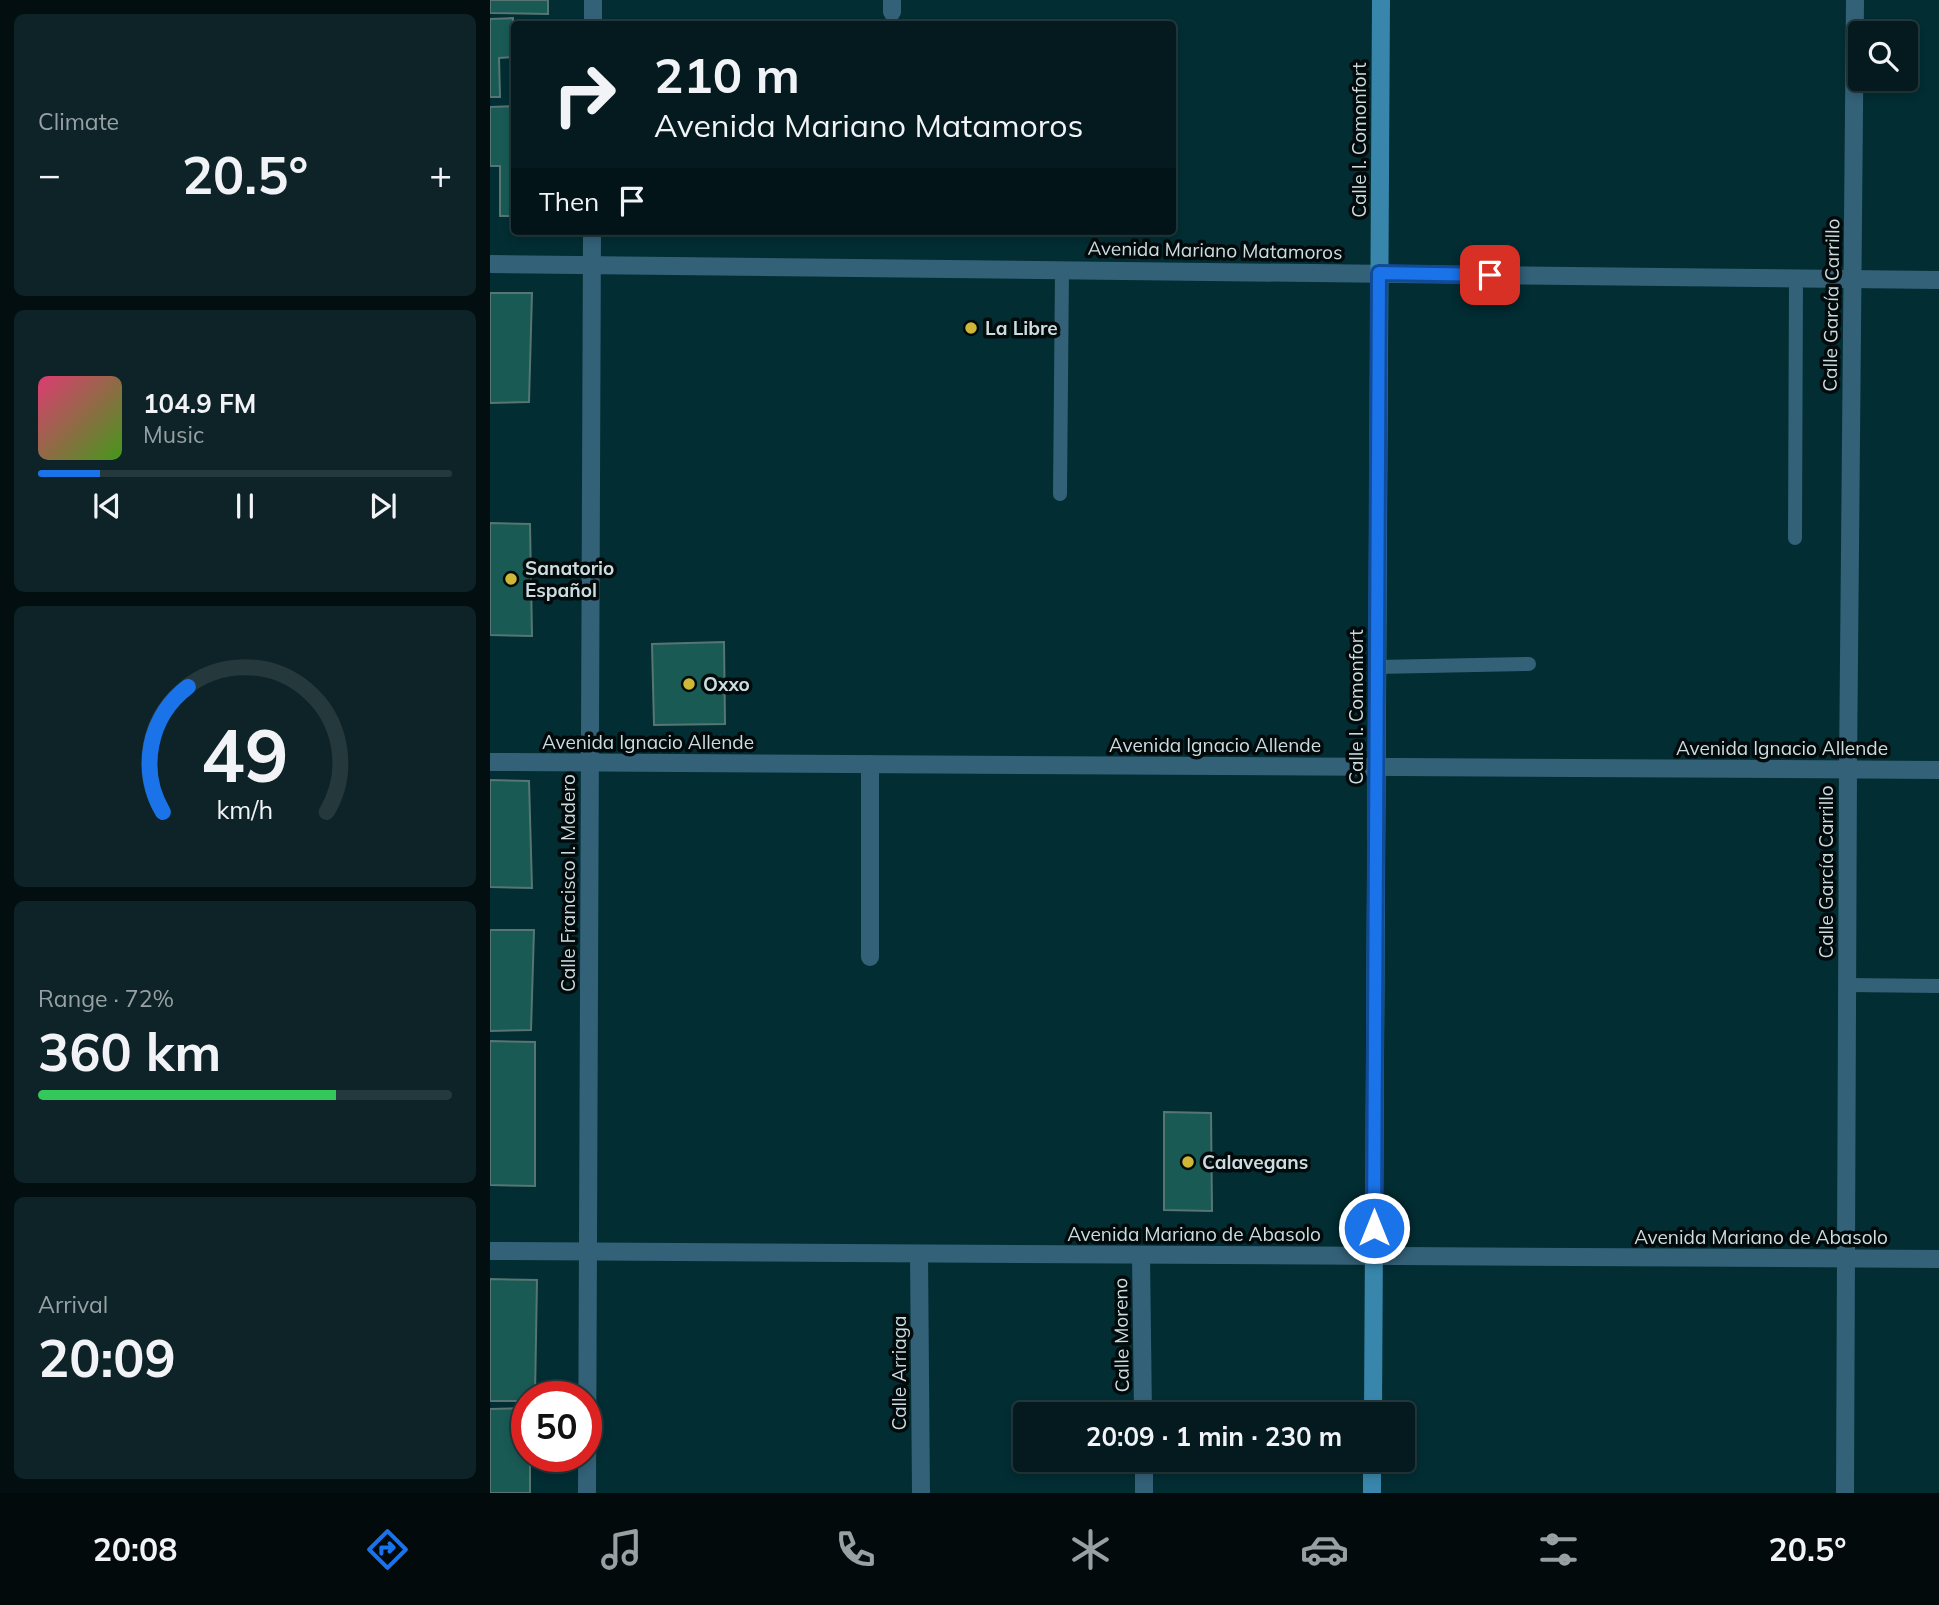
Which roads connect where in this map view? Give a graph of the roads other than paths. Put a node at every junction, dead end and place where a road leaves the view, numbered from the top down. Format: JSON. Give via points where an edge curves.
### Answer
{"nodes":[{"id":1,"x":593,"y":0,"type":"edge"},
{"id":2,"x":1381,"y":0,"type":"edge"},
{"id":3,"x":1856,"y":0,"type":"edge"},
{"id":4,"x":593,"y":21,"type":"edge"},
{"id":5,"x":592,"y":235,"type":"edge"},
{"id":6,"x":490,"y":264,"type":"edge"},
{"id":7,"x":592,"y":264,"type":"junction"},
{"id":8,"x":1062,"y":269,"type":"junction"},
{"id":9,"x":1379,"y":273,"type":"junction"},
{"id":10,"x":1796,"y":278,"type":"junction"},
{"id":11,"x":1853,"y":279,"type":"junction"},
{"id":12,"x":1939,"y":280,"type":"edge"},
{"id":13,"x":1060,"y":494,"type":"dead end"},
{"id":14,"x":1795,"y":538,"type":"dead end"},
{"id":15,"x":1529,"y":664,"type":"dead end"},
{"id":16,"x":1377,"y":667,"type":"junction"},
{"id":17,"x":490,"y":762,"type":"edge"},
{"id":18,"x":589,"y":763,"type":"junction"},
{"id":19,"x":870,"y":764,"type":"junction"},
{"id":20,"x":1376,"y":767,"type":"junction"},
{"id":21,"x":1848,"y":769,"type":"junction"},
{"id":22,"x":1939,"y":770,"type":"edge"},
{"id":23,"x":870,"y":957,"type":"dead end"},
{"id":24,"x":1847,"y":985,"type":"junction"},
{"id":25,"x":1939,"y":986,"type":"edge"},
{"id":26,"x":490,"y":1251,"type":"edge"},
{"id":27,"x":589,"y":1251,"type":"junction"},
{"id":28,"x":919,"y":1254,"type":"junction"},
{"id":29,"x":1141,"y":1255,"type":"junction"},
{"id":30,"x":1373,"y":1256,"type":"junction"},
{"id":31,"x":1846,"y":1259,"type":"junction"},
{"id":32,"x":1939,"y":1259,"type":"edge"},
{"id":33,"x":1143,"y":1402,"type":"edge"},
{"id":34,"x":1373,"y":1402,"type":"edge"},
{"id":35,"x":1144,"y":1472,"type":"edge"},
{"id":36,"x":1372,"y":1472,"type":"edge"},
{"id":37,"x":587,"y":1493,"type":"edge"},
{"id":38,"x":921,"y":1493,"type":"edge"},
{"id":39,"x":1144,"y":1493,"type":"edge"},
{"id":40,"x":1372,"y":1493,"type":"edge"},
{"id":41,"x":1845,"y":1493,"type":"edge"}],
"edges":[{"from":1,"to":4,"type":"street"},
{"from":2,"to":9,"type":"main road","name":"Calle I. Comonfort"},
{"from":3,"to":11,"type":"street","name":"Calle García Carrillo"},
{"from":5,"to":7,"type":"street","name":"Calle Francisco I. Madero"},
{"from":6,"to":7,"type":"street","name":"Avenida Mariano Matamoros"},
{"from":7,"to":8,"type":"street","name":"Avenida Mariano Matamoros"},
{"from":7,"to":18,"type":"street","name":"Calle Francisco I. Madero"},
{"from":8,"to":9,"type":"street","name":"Avenida Mariano Matamoros"},
{"from":8,"to":13,"type":"lane"},
{"from":9,"to":10,"type":"street","name":"Avenida Mariano Matamoros"},
{"from":9,"to":16,"type":"main road","name":"Calle I. Comonfort"},
{"from":10,"to":11,"type":"street","name":"Avenida Mariano Matamoros"},
{"from":10,"to":14,"type":"lane"},
{"from":11,"to":12,"type":"street","name":"Avenida Mariano Matamoros"},
{"from":11,"to":21,"type":"street","name":"Calle García Carrillo"},
{"from":15,"to":16,"type":"lane"},
{"from":16,"to":20,"type":"main road","name":"Calle I. Comonfort"},
{"from":17,"to":18,"type":"street","name":"Avenida Ignacio Allende"},
{"from":18,"to":19,"type":"street","name":"Avenida Ignacio Allende"},
{"from":18,"to":27,"type":"street","name":"Calle Francisco I. Madero"},
{"from":19,"to":20,"type":"street","name":"Avenida Ignacio Allende"},
{"from":19,"to":23,"type":"street"},
{"from":20,"to":21,"type":"street","name":"Avenida Ignacio Allende"},
{"from":20,"to":30,"type":"main road","name":"Calle I. Comonfort"},
{"from":21,"to":22,"type":"street","name":"Avenida Ignacio Allende"},
{"from":21,"to":24,"type":"street","name":"Calle García Carrillo"},
{"from":24,"to":25,"type":"lane"},
{"from":24,"to":31,"type":"street","name":"Calle García Carrillo"},
{"from":26,"to":27,"type":"street","name":"Avenida Mariano de Abasolo"},
{"from":27,"to":28,"type":"street","name":"Avenida Mariano de Abasolo"},
{"from":27,"to":37,"type":"street","name":"Calle Francisco I. Madero"},
{"from":28,"to":29,"type":"street","name":"Avenida Mariano de Abasolo"},
{"from":28,"to":38,"type":"street","name":"Calle Arriaga"},
{"from":29,"to":30,"type":"street","name":"Avenida Mariano de Abasolo"},
{"from":29,"to":33,"type":"street","name":"Calle Moreno"},
{"from":30,"to":31,"type":"street","name":"Avenida Mariano de Abasolo"},
{"from":30,"to":34,"type":"main road","name":"Calle I. Comonfort"},
{"from":31,"to":32,"type":"street","name":"Avenida Mariano de Abasolo"},
{"from":31,"to":41,"type":"street","name":"Calle García Carrillo"},
{"from":35,"to":39,"type":"street"},
{"from":36,"to":40,"type":"main road"}]}
